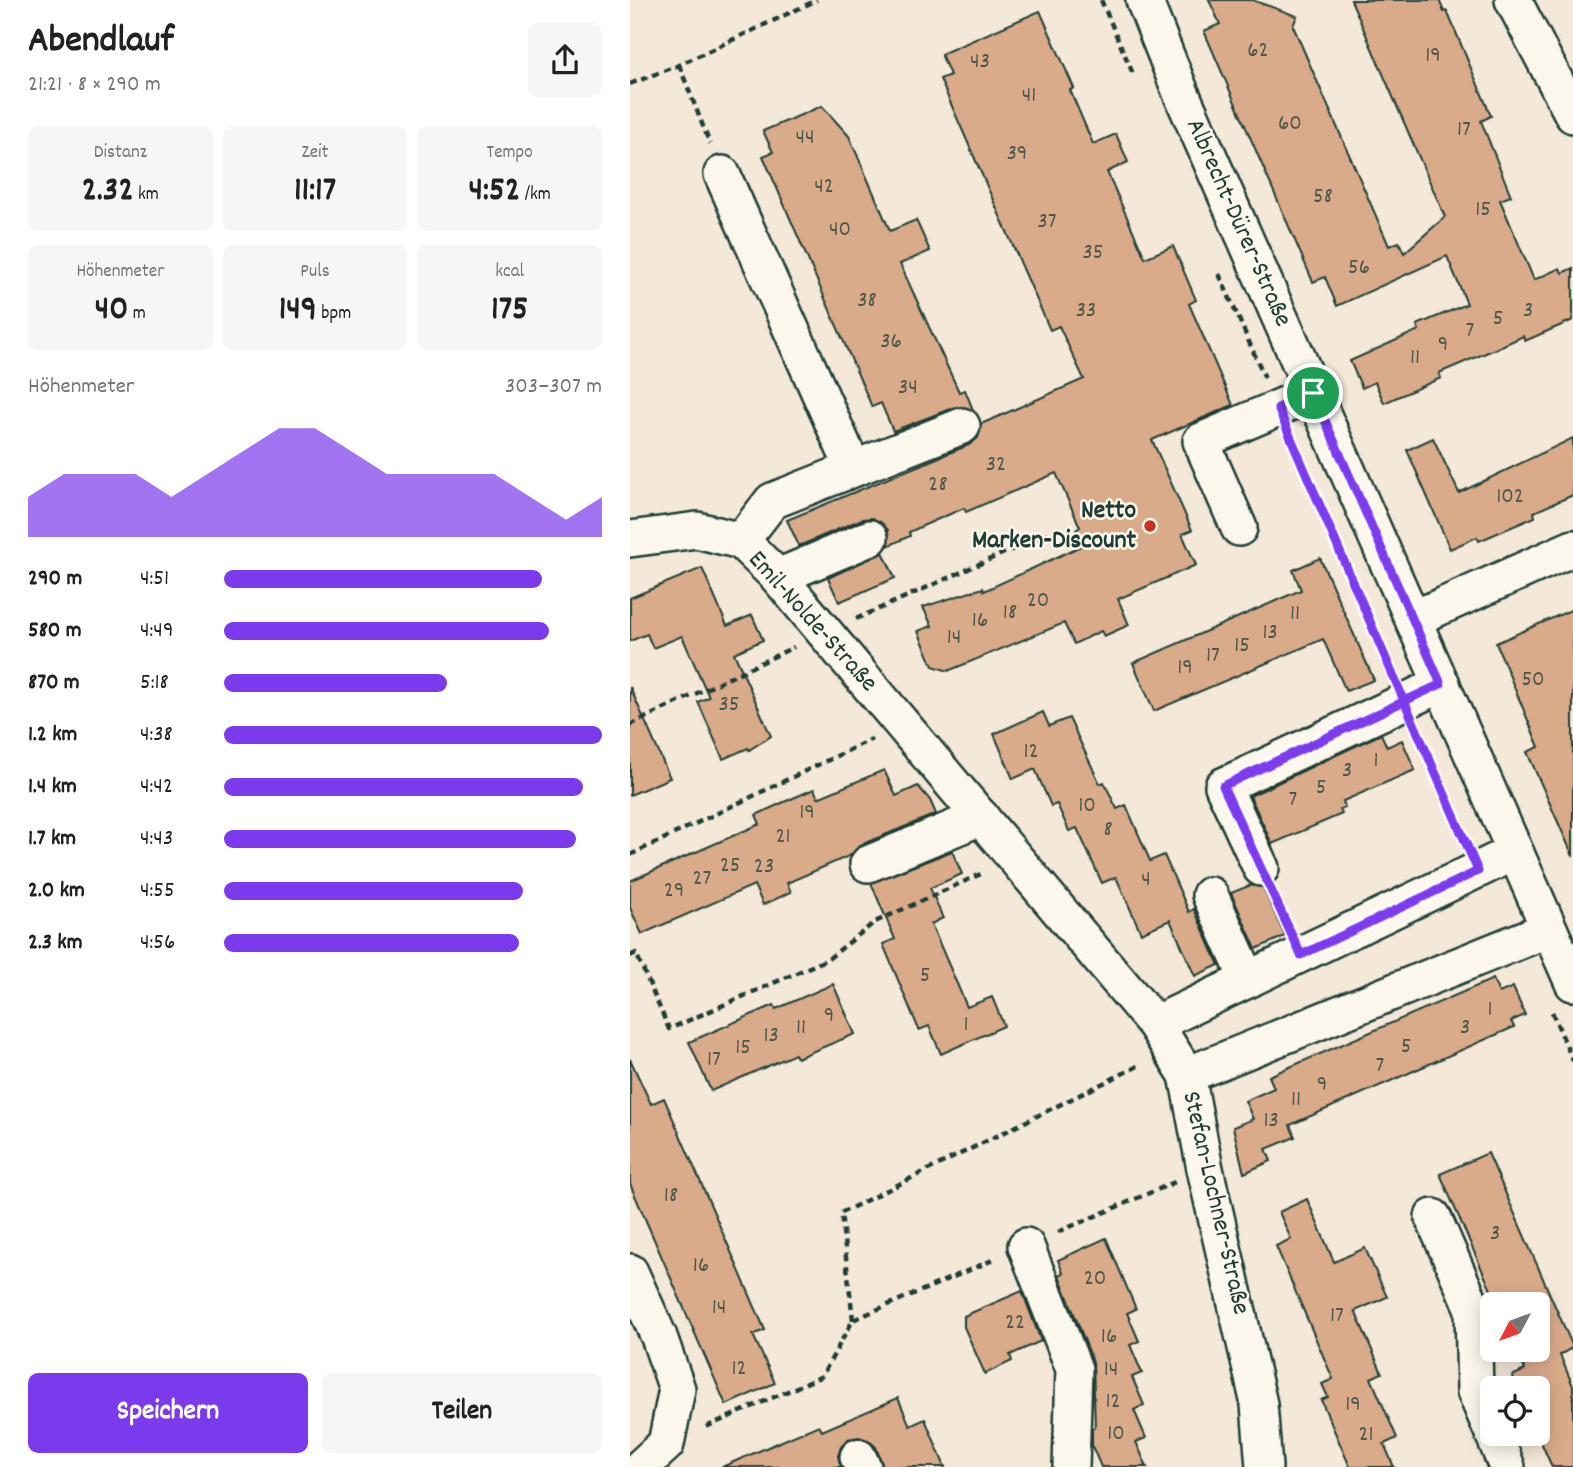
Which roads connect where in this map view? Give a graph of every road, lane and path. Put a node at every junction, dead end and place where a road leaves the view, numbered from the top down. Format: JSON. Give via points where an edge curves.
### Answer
{"nodes":[{"id":1,"x":817,"y":0,"type":"edge"},
{"id":2,"x":1101,"y":0,"type":"edge"},
{"id":3,"x":1144,"y":0,"type":"edge"},
{"id":4,"x":1513,"y":0,"type":"edge"},
{"id":5,"x":679,"y":65,"type":"junction"},
{"id":6,"x":630,"y":84,"type":"edge"},
{"id":7,"x":1139,"y":89,"type":"dead end"},
{"id":8,"x":1573,"y":115,"type":"edge"},
{"id":9,"x":722,"y":174,"type":"joint"},
{"id":10,"x":1217,"y":268,"type":"dead end"},
{"id":11,"x":1313,"y":393,"type":"junction"},
{"id":12,"x":1278,"y":408,"type":"junction"},
{"id":13,"x":962,"y":426,"type":"dead end"},
{"id":14,"x":853,"y":468,"type":"junction"},
{"id":15,"x":1239,"y":528,"type":"dead end"},
{"id":16,"x":870,"y":538,"type":"dead end"},
{"id":17,"x":630,"y":539,"type":"edge"},
{"id":18,"x":741,"y":541,"type":"junction"},
{"id":19,"x":1573,"y":548,"type":"edge"},
{"id":20,"x":778,"y":577,"type":"junction"},
{"id":21,"x":1413,"y":619,"type":"junction"},
{"id":22,"x":1441,"y":684,"type":"junction"},
{"id":23,"x":1405,"y":701,"type":"junction"},
{"id":24,"x":902,"y":724,"type":"junction"},
{"id":25,"x":981,"y":817,"type":"junction"},
{"id":26,"x":1516,"y":852,"type":"junction"},
{"id":27,"x":630,"y":855,"type":"edge"},
{"id":28,"x":1016,"y":858,"type":"junction"},
{"id":29,"x":868,"y":864,"type":"dead end"},
{"id":30,"x":1261,"y":868,"type":"joint"},
{"id":31,"x":1478,"y":871,"type":"junction"},
{"id":32,"x":1210,"y":895,"type":"dead end"},
{"id":33,"x":1549,"y":929,"type":"junction"},
{"id":34,"x":1301,"y":955,"type":"junction"},
{"id":35,"x":630,"y":956,"type":"edge"},
{"id":36,"x":1248,"y":980,"type":"junction"},
{"id":37,"x":1560,"y":993,"type":"edge"},
{"id":38,"x":1171,"y":1050,"type":"junction"},
{"id":39,"x":1573,"y":1061,"type":"edge"},
{"id":40,"x":1205,"y":1169,"type":"junction"},
{"id":41,"x":1433,"y":1217,"type":"dead end"},
{"id":42,"x":1026,"y":1246,"type":"junction"},
{"id":43,"x":630,"y":1272,"type":"edge"},
{"id":44,"x":853,"y":1320,"type":"junction"},
{"id":45,"x":1480,"y":1403,"type":"edge"},
{"id":46,"x":666,"y":1444,"type":"junction"},
{"id":47,"x":1498,"y":1446,"type":"edge"},
{"id":48,"x":640,"y":1467,"type":"edge"},
{"id":49,"x":1071,"y":1467,"type":"edge"},
{"id":50,"x":1264,"y":1467,"type":"edge"},
{"id":51,"x":1507,"y":1467,"type":"edge"}],
"edges":[{"from":1,"to":5,"type":"path"},
{"from":2,"to":7,"type":"path"},
{"from":3,"to":11,"type":"street","name":"Albrecht-Dürer-Straße"},
{"from":4,"to":8,"type":"street"},
{"from":5,"to":6,"type":"path"},
{"from":5,"to":9,"type":"path"},
{"from":9,"to":14,"type":"street"},
{"from":10,"to":12,"type":"path"},
{"from":11,"to":12,"type":"street"},
{"from":11,"to":21,"type":"street","name":"Albrecht-Dürer-Straße"},
{"from":12,"to":15,"type":"street","via":[[1201,441]]},
{"from":12,"to":23,"type":"path"},
{"from":13,"to":14,"type":"street"},
{"from":14,"to":18,"type":"street","via":[[772,501]]},
{"from":16,"to":20,"type":"street"},
{"from":17,"to":18,"type":"street","name":"Emil-Nolde-Straße","via":[[697,530]]},
{"from":18,"to":20,"type":"street","name":"Emil-Nolde-Straße"},
{"from":19,"to":21,"type":"street"},
{"from":20,"to":24,"type":"street","name":"Emil-Nolde-Straße"},
{"from":21,"to":22,"type":"street","name":"Albrecht-Dürer-Straße"},
{"from":22,"to":23,"type":"street"},
{"from":22,"to":26,"type":"street","name":"Albrecht-Dürer-Straße"},
{"from":23,"to":30,"type":"street","via":[[1223,786]]},
{"from":23,"to":31,"type":"path"},
{"from":24,"to":25,"type":"street","name":"Emil-Nolde-Straße"},
{"from":24,"to":27,"type":"path"},
{"from":25,"to":28,"type":"street","name":"Emil-Nolde-Straße"},
{"from":25,"to":29,"type":"street"},
{"from":26,"to":31,"type":"street"},
{"from":26,"to":33,"type":"street","name":"Albrecht-Dürer-Straße"},
{"from":28,"to":35,"type":"path","via":[[875,922],[828,959],[669,1029],[636,953]]},
{"from":28,"to":38,"type":"street","name":"Emil-Nolde-Straße"},
{"from":30,"to":34,"type":"path"},
{"from":31,"to":34,"type":"street"},
{"from":32,"to":36,"type":"street"},
{"from":33,"to":37,"type":"street","name":"Albrecht-Dürer-Straße"},
{"from":33,"to":38,"type":"street","name":"Stefan-Lochner-Straße"},
{"from":34,"to":36,"type":"street"},
{"from":36,"to":38,"type":"street"},
{"from":37,"to":39,"type":"path"},
{"from":38,"to":40,"type":"street","name":"Stefan-Lochner-Straße"},
{"from":38,"to":44,"type":"path","via":[[841,1213]]},
{"from":40,"to":42,"type":"path"},
{"from":40,"to":50,"type":"street","name":"Stefan-Lochner-Straße","via":[[1259,1404]]},
{"from":41,"to":45,"type":"street","via":[[1473,1309],[1475,1391]]},
{"from":42,"to":44,"type":"path"},
{"from":42,"to":49,"type":"street","via":[[1074,1369]]},
{"from":43,"to":46,"type":"street","via":[[677,1389]]},
{"from":44,"to":46,"type":"path","via":[[822,1376]]},
{"from":46,"to":48,"type":"street"},
{"from":47,"to":51,"type":"street"}]}
